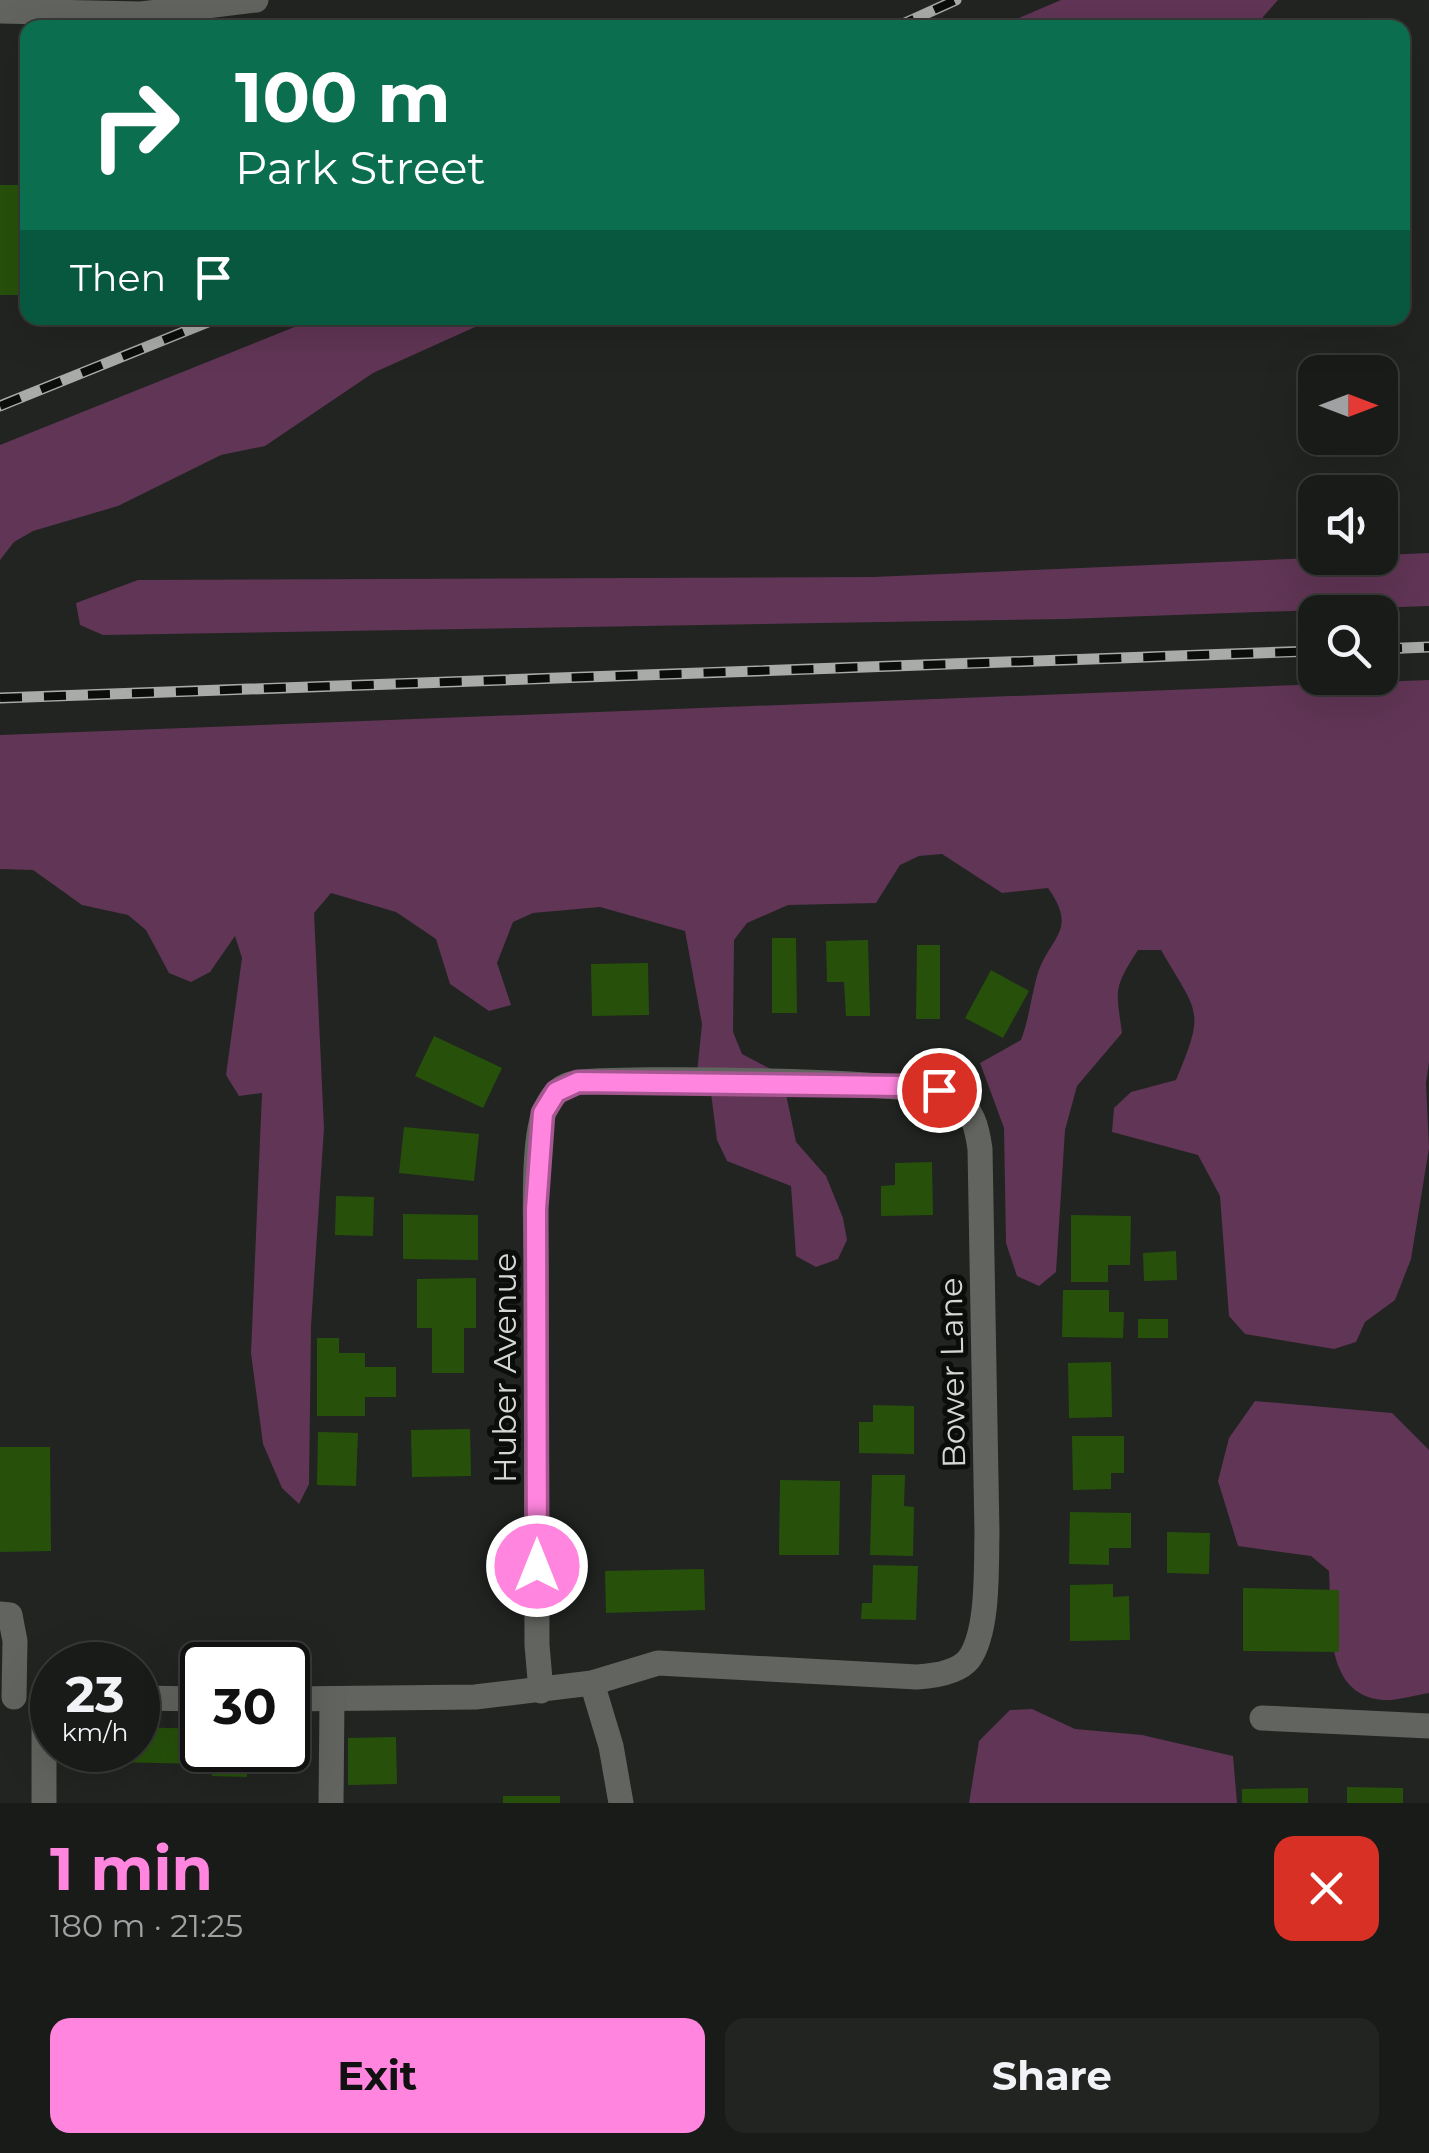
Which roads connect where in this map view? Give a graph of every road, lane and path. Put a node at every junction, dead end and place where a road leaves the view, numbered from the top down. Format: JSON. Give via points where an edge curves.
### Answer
{"nodes":[{"id":1,"x":256,"y":0,"type":"edge"},
{"id":2,"x":0,"y":11,"type":"edge"},
{"id":3,"x":939,"y":1090,"type":"joint"},
{"id":4,"x":0,"y":1614,"type":"edge"},
{"id":5,"x":592,"y":1683,"type":"junction"},
{"id":6,"x":542,"y":1690,"type":"junction"},
{"id":7,"x":7,"y":1697,"type":"edge"},
{"id":8,"x":310,"y":1698,"type":"edge"},
{"id":9,"x":332,"y":1698,"type":"junction"},
{"id":10,"x":1262,"y":1718,"type":"dead end"},
{"id":11,"x":1429,"y":1726,"type":"edge"},
{"id":12,"x":45,"y":1772,"type":"edge"},
{"id":13,"x":44,"y":1803,"type":"edge"},
{"id":14,"x":331,"y":1803,"type":"edge"},
{"id":15,"x":621,"y":1803,"type":"edge"}],
"edges":[{"from":1,"to":2,"type":"street","via":[[140,14]]},
{"from":3,"to":5,"type":"street","name":"Bower Lane","via":[[969,1111],[980,1149],[985,1588],[968,1660],[917,1678],[658,1664]]},
{"from":3,"to":6,"type":"street","name":"Huber Avenue","via":[[578,1082],[556,1092],[546,1107],[536,1209]]},
{"from":4,"to":7,"type":"street","via":[[10,1615],[15,1640]]},
{"from":5,"to":6,"type":"street"},
{"from":5,"to":15,"type":"street"},
{"from":6,"to":9,"type":"street"},
{"from":8,"to":9,"type":"street"},
{"from":9,"to":14,"type":"street"},
{"from":10,"to":11,"type":"street"},
{"from":12,"to":13,"type":"street"}]}
